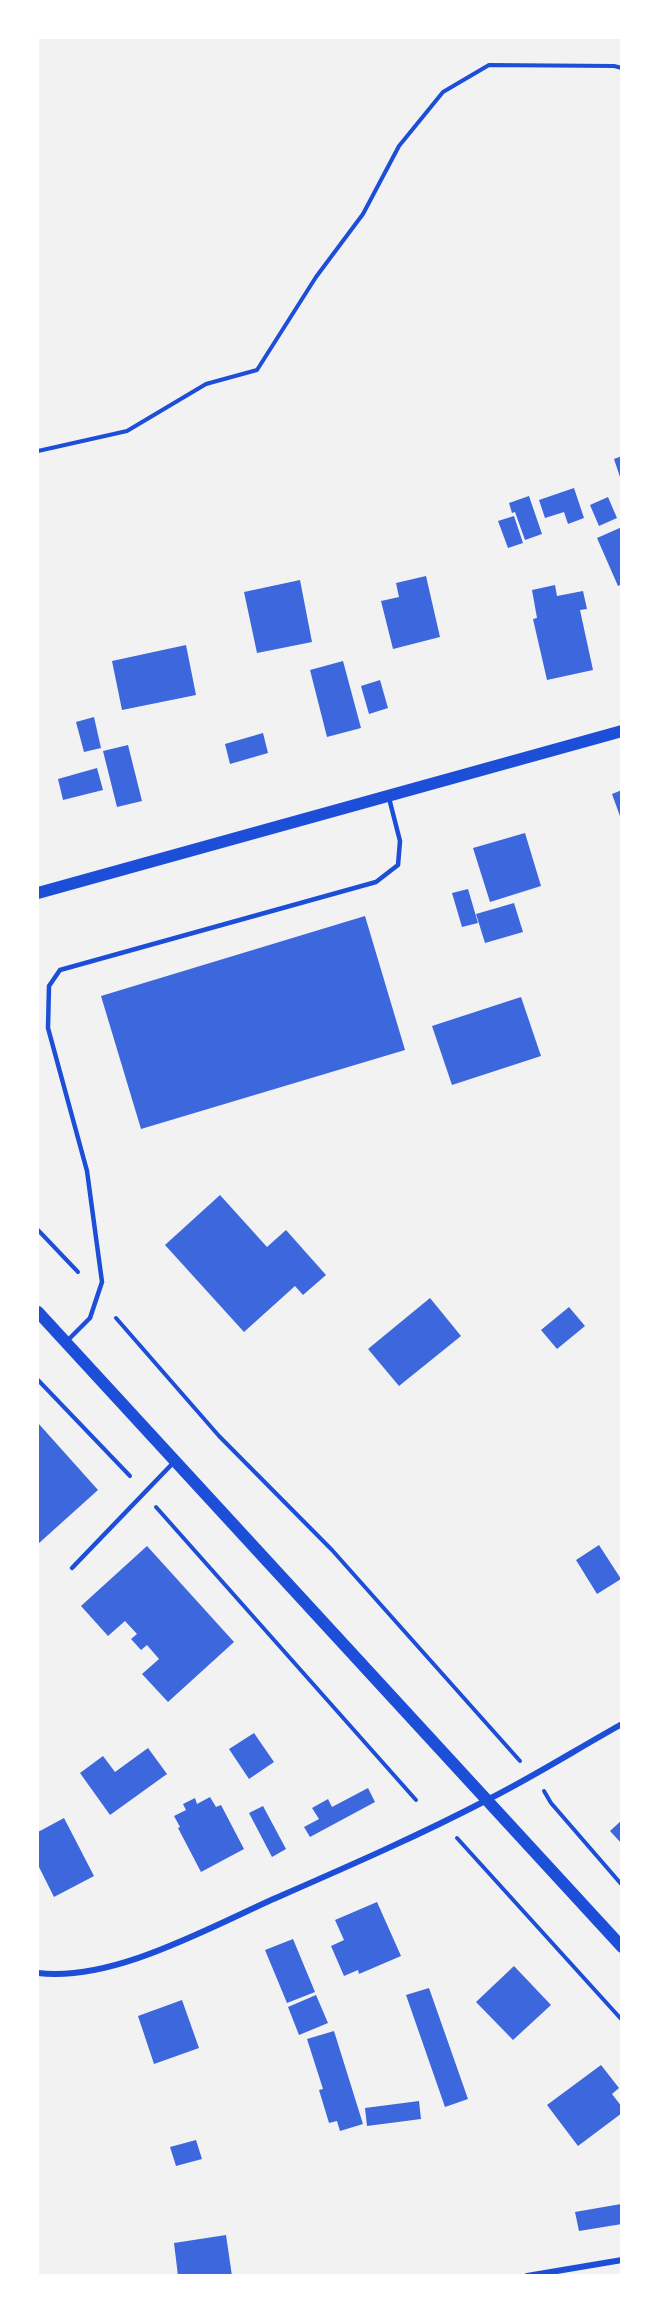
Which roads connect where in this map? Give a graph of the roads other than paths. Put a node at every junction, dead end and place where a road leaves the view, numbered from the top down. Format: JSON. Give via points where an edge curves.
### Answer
{"nodes":[{"id":1,"x":621,"y":731,"type":"edge"},
{"id":2,"x":388,"y":795,"type":"junction"},
{"id":3,"x":38,"y":893,"type":"edge"},
{"id":4,"x":38,"y":1312,"type":"edge"},
{"id":5,"x":66,"y":1343,"type":"junction"},
{"id":6,"x":175,"y":1461,"type":"junction"},
{"id":7,"x":72,"y":1568,"type":"dead end"},
{"id":8,"x":621,"y":1724,"type":"edge"},
{"id":9,"x":487,"y":1800,"type":"junction"},
{"id":10,"x":621,"y":1947,"type":"edge"},
{"id":11,"x":38,"y":1973,"type":"edge"},
{"id":12,"x":621,"y":2260,"type":"edge"},
{"id":13,"x":527,"y":2276,"type":"edge"}],
"edges":[{"from":1,"to":2,"type":"main road"},
{"from":2,"to":3,"type":"main road"},
{"from":2,"to":5,"type":"lane","via":[[400,841],[398,865],[376,882],[60,970],[50,986],[48,1028],[87,1171],[102,1282],[90,1318]]},
{"from":4,"to":5,"type":"main road"},
{"from":5,"to":6,"type":"main road"},
{"from":6,"to":7,"type":"lane"},
{"from":6,"to":9,"type":"main road"},
{"from":8,"to":9,"type":"street"},
{"from":9,"to":10,"type":"main road"},
{"from":9,"to":11,"type":"street","via":[[190,1937],[133,1959],[74,1974]]},
{"from":12,"to":13,"type":"street"}]}
